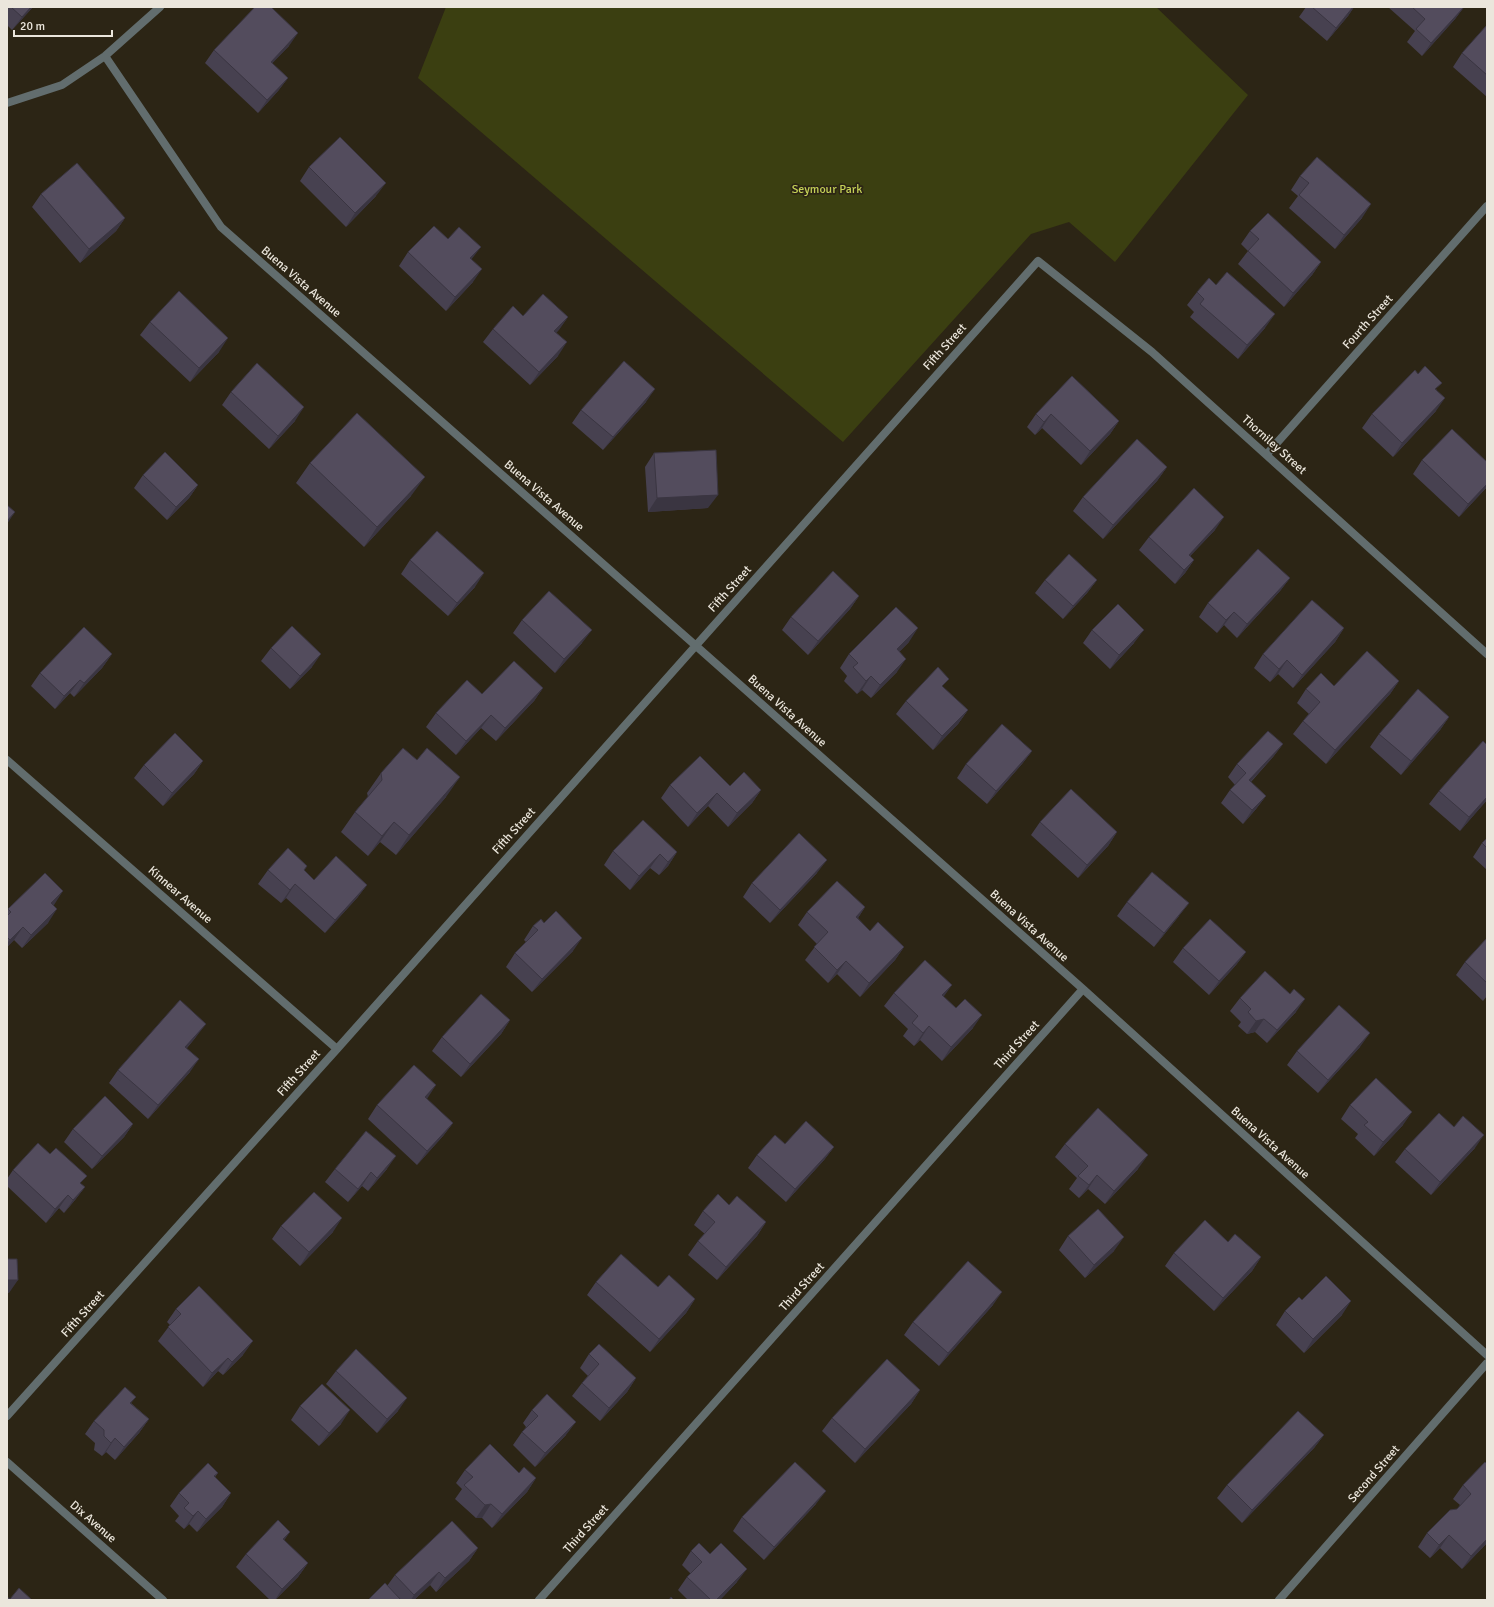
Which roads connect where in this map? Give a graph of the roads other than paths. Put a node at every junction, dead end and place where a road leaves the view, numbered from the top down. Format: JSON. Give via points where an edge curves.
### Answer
{"nodes":[{"id":1,"x":160,"y":7,"type":"edge"},
{"id":2,"x":105,"y":56,"type":"junction"},
{"id":3,"x":7,"y":103,"type":"edge"},
{"id":4,"x":1487,"y":206,"type":"edge"},
{"id":5,"x":1038,"y":261,"type":"joint"},
{"id":6,"x":1267,"y":454,"type":"junction"},
{"id":7,"x":695,"y":645,"type":"junction"},
{"id":8,"x":1487,"y":654,"type":"edge"},
{"id":9,"x":7,"y":760,"type":"edge"},
{"id":10,"x":1083,"y":989,"type":"junction"},
{"id":11,"x":337,"y":1049,"type":"junction"},
{"id":12,"x":1487,"y":1355,"type":"edge"},
{"id":13,"x":1487,"y":1363,"type":"edge"},
{"id":14,"x":7,"y":1416,"type":"edge"},
{"id":15,"x":7,"y":1462,"type":"edge"},
{"id":16,"x":163,"y":1600,"type":"edge"},
{"id":17,"x":539,"y":1600,"type":"edge"},
{"id":18,"x":1279,"y":1600,"type":"edge"}],
"edges":[{"from":1,"to":2,"type":"street"},
{"from":2,"to":3,"type":"street","via":[[62,85]]},
{"from":2,"to":7,"type":"street","name":"Buena Vista Avenue","via":[[221,227]]},
{"from":4,"to":6,"type":"street","name":"Fourth Street"},
{"from":5,"to":6,"type":"street","name":"Thorniley Street","via":[[1152,352]]},
{"from":5,"to":7,"type":"street","name":"Fifth Street"},
{"from":6,"to":8,"type":"street","name":"Thorniley Street"},
{"from":7,"to":10,"type":"street","name":"Buena Vista Avenue"},
{"from":7,"to":11,"type":"street","name":"Fifth Street"},
{"from":9,"to":11,"type":"street","name":"Kinnear Avenue"},
{"from":10,"to":12,"type":"street","name":"Buena Vista Avenue"},
{"from":10,"to":17,"type":"street","name":"Third Street"},
{"from":11,"to":14,"type":"street","name":"Fifth Street"},
{"from":13,"to":18,"type":"street","name":"Second Street"},
{"from":15,"to":16,"type":"street","name":"Dix Avenue"}]}
